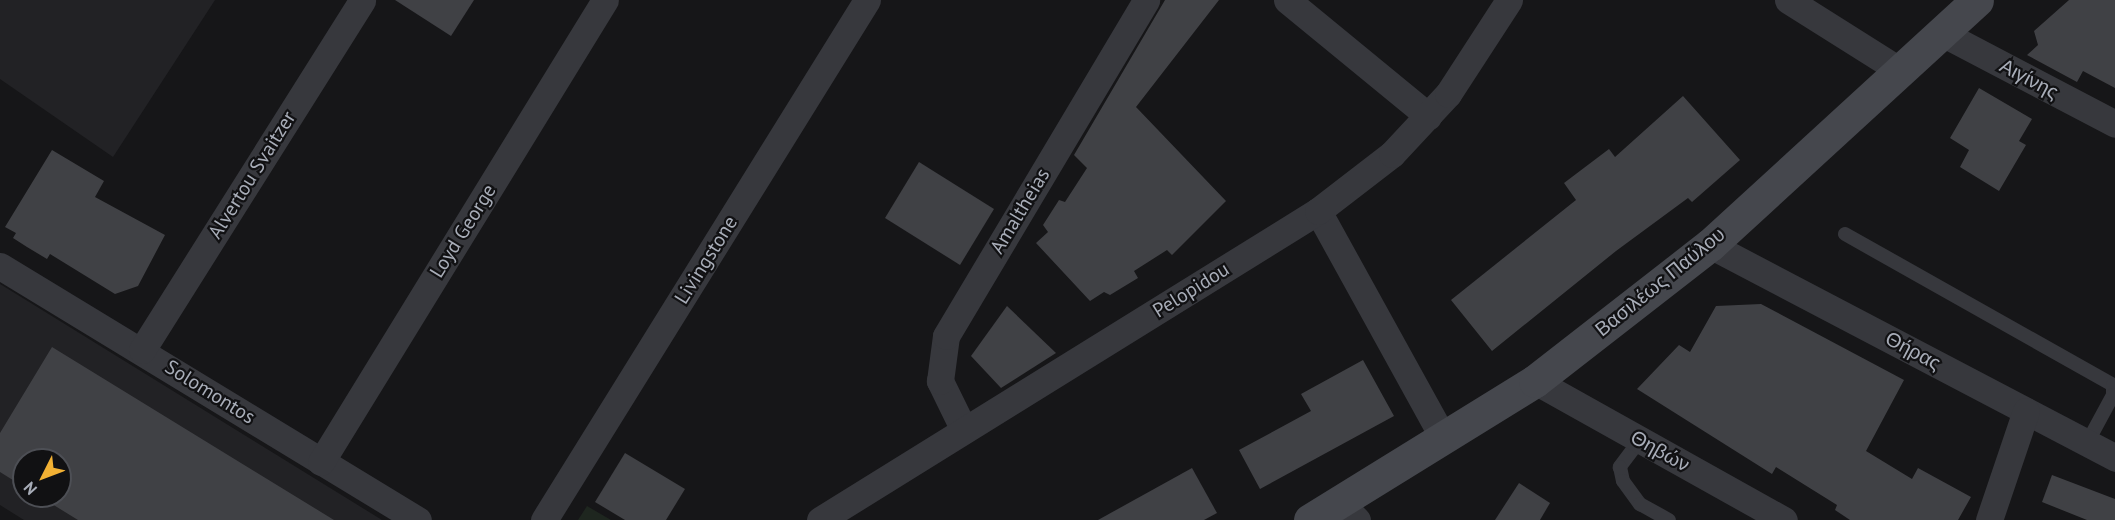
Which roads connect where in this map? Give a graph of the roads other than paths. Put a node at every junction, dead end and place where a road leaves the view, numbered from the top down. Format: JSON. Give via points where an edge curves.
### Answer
{"nodes":[{"id":1,"x":362,"y":0,"type":"edge"},
{"id":2,"x":605,"y":0,"type":"edge"},
{"id":3,"x":867,"y":0,"type":"edge"},
{"id":4,"x":1146,"y":0,"type":"edge"},
{"id":5,"x":1287,"y":0,"type":"edge"},
{"id":6,"x":1509,"y":0,"type":"edge"},
{"id":7,"x":1788,"y":0,"type":"edge"},
{"id":8,"x":1977,"y":0,"type":"edge"},
{"id":9,"x":1942,"y":33,"type":"junction"},
{"id":10,"x":1899,"y":70,"type":"junction"},
{"id":11,"x":1428,"y":116,"type":"junction"},
{"id":12,"x":2115,"y":124,"type":"edge"},
{"id":13,"x":1318,"y":211,"type":"junction"},
{"id":14,"x":1845,"y":234,"type":"dead end"},
{"id":15,"x":1710,"y":245,"type":"junction"},
{"id":16,"x":0,"y":266,"type":"edge"},
{"id":17,"x":142,"y":350,"type":"junction"},
{"id":18,"x":1535,"y":381,"type":"junction"},
{"id":19,"x":2026,"y":411,"type":"junction"},
{"id":20,"x":964,"y":430,"type":"junction"},
{"id":21,"x":1443,"y":437,"type":"junction"},
{"id":22,"x":1640,"y":440,"type":"junction"},
{"id":23,"x":2087,"y":443,"type":"junction"},
{"id":24,"x":2115,"y":458,"type":"edge"},
{"id":25,"x":321,"y":462,"type":"junction"},
{"id":26,"x":1348,"y":512,"type":"edge"},
{"id":27,"x":418,"y":520,"type":"edge"},
{"id":28,"x":544,"y":520,"type":"edge"},
{"id":29,"x":820,"y":520,"type":"edge"},
{"id":30,"x":1310,"y":520,"type":"edge"},
{"id":31,"x":1669,"y":520,"type":"edge"},
{"id":32,"x":1784,"y":520,"type":"edge"},
{"id":33,"x":1989,"y":520,"type":"edge"}],
"edges":[{"from":1,"to":17,"type":"street","name":"Alvertou Svaitzer"},
{"from":2,"to":25,"type":"street","name":"Loyd George"},
{"from":3,"to":28,"type":"street","name":"Livingstone"},
{"from":4,"to":20,"type":"street","name":"Amaltheias","via":[[946,336],[940,381]]},
{"from":5,"to":11,"type":"street"},
{"from":6,"to":11,"type":"street","name":"Pelopidou","via":[[1448,94]]},
{"from":7,"to":10,"type":"street"},
{"from":8,"to":9,"type":"street","name":"Βασιλέως Παύλου"},
{"from":9,"to":10,"type":"street","name":"Βασιλέως Παύλου"},
{"from":9,"to":12,"type":"street","name":"Αιγίνης"},
{"from":10,"to":15,"type":"street","name":"Βασιλέως Παύλου"},
{"from":11,"to":13,"type":"street","name":"Pelopidou","via":[[1392,154]]},
{"from":13,"to":20,"type":"street","name":"Pelopidou"},
{"from":13,"to":21,"type":"street"},
{"from":14,"to":23,"type":"lane","via":[[2113,385],[2113,395]]},
{"from":15,"to":18,"type":"street","name":"Βασιλέως Παύλου"},
{"from":15,"to":19,"type":"street","name":"Θήρας"},
{"from":16,"to":17,"type":"street","name":"Solomontos"},
{"from":17,"to":25,"type":"street","name":"Solomontos"},
{"from":18,"to":21,"type":"street","name":"Βασιλέως Παύλου"},
{"from":18,"to":22,"type":"street","name":"Θηβών"},
{"from":19,"to":23,"type":"street","name":"Θήρας"},
{"from":19,"to":33,"type":"street"},
{"from":20,"to":29,"type":"street","name":"Pelopidou"},
{"from":21,"to":26,"type":"street","name":"Βασιλέως Παύλου"},
{"from":22,"to":31,"type":"lane","via":[[1620,467],[1623,481],[1641,504]]},
{"from":22,"to":32,"type":"street","name":"Θηβών"},
{"from":23,"to":24,"type":"street","name":"Θήρας"},
{"from":25,"to":27,"type":"street","name":"Solomontos"},
{"from":26,"to":30,"type":"street","name":"Βασιλέως Παύλου"}]}
